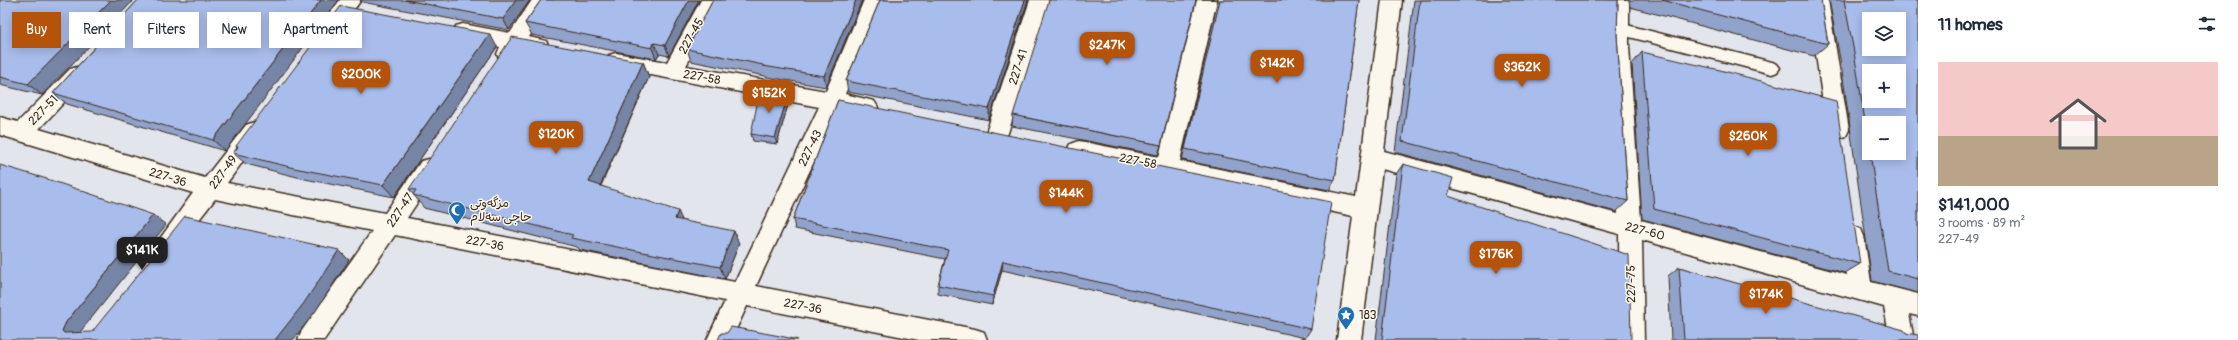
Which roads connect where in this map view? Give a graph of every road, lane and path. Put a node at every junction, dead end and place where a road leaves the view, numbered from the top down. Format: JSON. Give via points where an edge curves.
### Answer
{"nodes":[{"id":1,"x":543,"y":0,"type":"edge"},
{"id":2,"x":711,"y":0,"type":"edge"},
{"id":3,"x":874,"y":0,"type":"edge"},
{"id":4,"x":1040,"y":0,"type":"edge"},
{"id":5,"x":1207,"y":0,"type":"edge"},
{"id":6,"x":1392,"y":0,"type":"edge"},
{"id":7,"x":1619,"y":0,"type":"edge"},
{"id":8,"x":1818,"y":0,"type":"edge"},
{"id":9,"x":444,"y":28,"type":"edge"},
{"id":10,"x":1619,"y":29,"type":"junction"},
{"id":11,"x":514,"y":42,"type":"junction"},
{"id":12,"x":562,"y":51,"type":"edge"},
{"id":13,"x":593,"y":57,"type":"edge"},
{"id":14,"x":88,"y":63,"type":"edge"},
{"id":15,"x":497,"y":68,"type":"edge"},
{"id":16,"x":1772,"y":68,"type":"dead end"},
{"id":17,"x":672,"y":72,"type":"junction"},
{"id":18,"x":833,"y":99,"type":"junction"},
{"id":19,"x":888,"y":111,"type":"edge"},
{"id":20,"x":266,"y":114,"type":"edge"},
{"id":21,"x":0,"y":126,"type":"edge"},
{"id":22,"x":21,"y":132,"type":"junction"},
{"id":23,"x":997,"y":133,"type":"edge"},
{"id":24,"x":1059,"y":146,"type":"edge"},
{"id":25,"x":1841,"y":151,"type":"edge"},
{"id":26,"x":439,"y":153,"type":"edge"},
{"id":27,"x":1372,"y":157,"type":"junction"},
{"id":28,"x":1168,"y":168,"type":"junction"},
{"id":29,"x":211,"y":189,"type":"junction"},
{"id":30,"x":1366,"y":208,"type":"junction"},
{"id":31,"x":1850,"y":213,"type":"edge"},
{"id":32,"x":390,"y":225,"type":"junction"},
{"id":33,"x":1630,"y":228,"type":"junction"},
{"id":34,"x":158,"y":256,"type":"edge"},
{"id":35,"x":1861,"y":290,"type":"junction"},
{"id":36,"x":740,"y":293,"type":"junction"},
{"id":37,"x":1895,"y":299,"type":"junction"},
{"id":38,"x":1918,"y":305,"type":"edge"},
{"id":39,"x":310,"y":340,"type":"edge"},
{"id":40,"x":719,"y":340,"type":"edge"},
{"id":41,"x":975,"y":340,"type":"edge"},
{"id":42,"x":1350,"y":340,"type":"edge"},
{"id":43,"x":1632,"y":340,"type":"edge"},
{"id":44,"x":1902,"y":340,"type":"edge"}],
"edges":[{"from":1,"to":11,"type":"street"},
{"from":2,"to":17,"type":"street","name":"227-45"},
{"from":3,"to":18,"type":"street","name":"227-43"},
{"from":4,"to":23,"type":"street","name":"227-41"},
{"from":5,"to":28,"type":"street"},
{"from":6,"to":27,"type":"street"},
{"from":7,"to":10,"type":"street","name":"227-75"},
{"from":8,"to":25,"type":"street"},
{"from":9,"to":11,"type":"street"},
{"from":10,"to":16,"type":"lane"},
{"from":10,"to":33,"type":"street","name":"227-75"},
{"from":11,"to":12,"type":"street"},
{"from":11,"to":15,"type":"street"},
{"from":13,"to":17,"type":"street","name":"227-58"},
{"from":14,"to":22,"type":"street","name":"227-51"},
{"from":17,"to":18,"type":"street","name":"227-58"},
{"from":18,"to":19,"type":"street","name":"227-58"},
{"from":18,"to":36,"type":"street","name":"227-43"},
{"from":20,"to":29,"type":"street","name":"227-49"},
{"from":21,"to":22,"type":"street","name":"227-36"},
{"from":22,"to":29,"type":"street","name":"227-36"},
{"from":24,"to":28,"type":"street","name":"227-58"},
{"from":26,"to":32,"type":"street","name":"227-47"},
{"from":27,"to":30,"type":"street"},
{"from":27,"to":33,"type":"street","name":"227-60"},
{"from":28,"to":30,"type":"street","name":"227-58"},
{"from":29,"to":32,"type":"street","name":"227-36"},
{"from":29,"to":34,"type":"street","name":"227-49"},
{"from":30,"to":42,"type":"street"},
{"from":31,"to":35,"type":"street"},
{"from":32,"to":36,"type":"street","name":"227-36"},
{"from":32,"to":39,"type":"street","name":"227-47"},
{"from":33,"to":35,"type":"street","name":"227-60"},
{"from":33,"to":43,"type":"street","name":"227-75"},
{"from":35,"to":37,"type":"street","name":"227-60"},
{"from":36,"to":40,"type":"street","name":"227-43"},
{"from":36,"to":41,"type":"street","name":"227-36"},
{"from":37,"to":38,"type":"street","name":"227-60"},
{"from":37,"to":44,"type":"street"}]}
